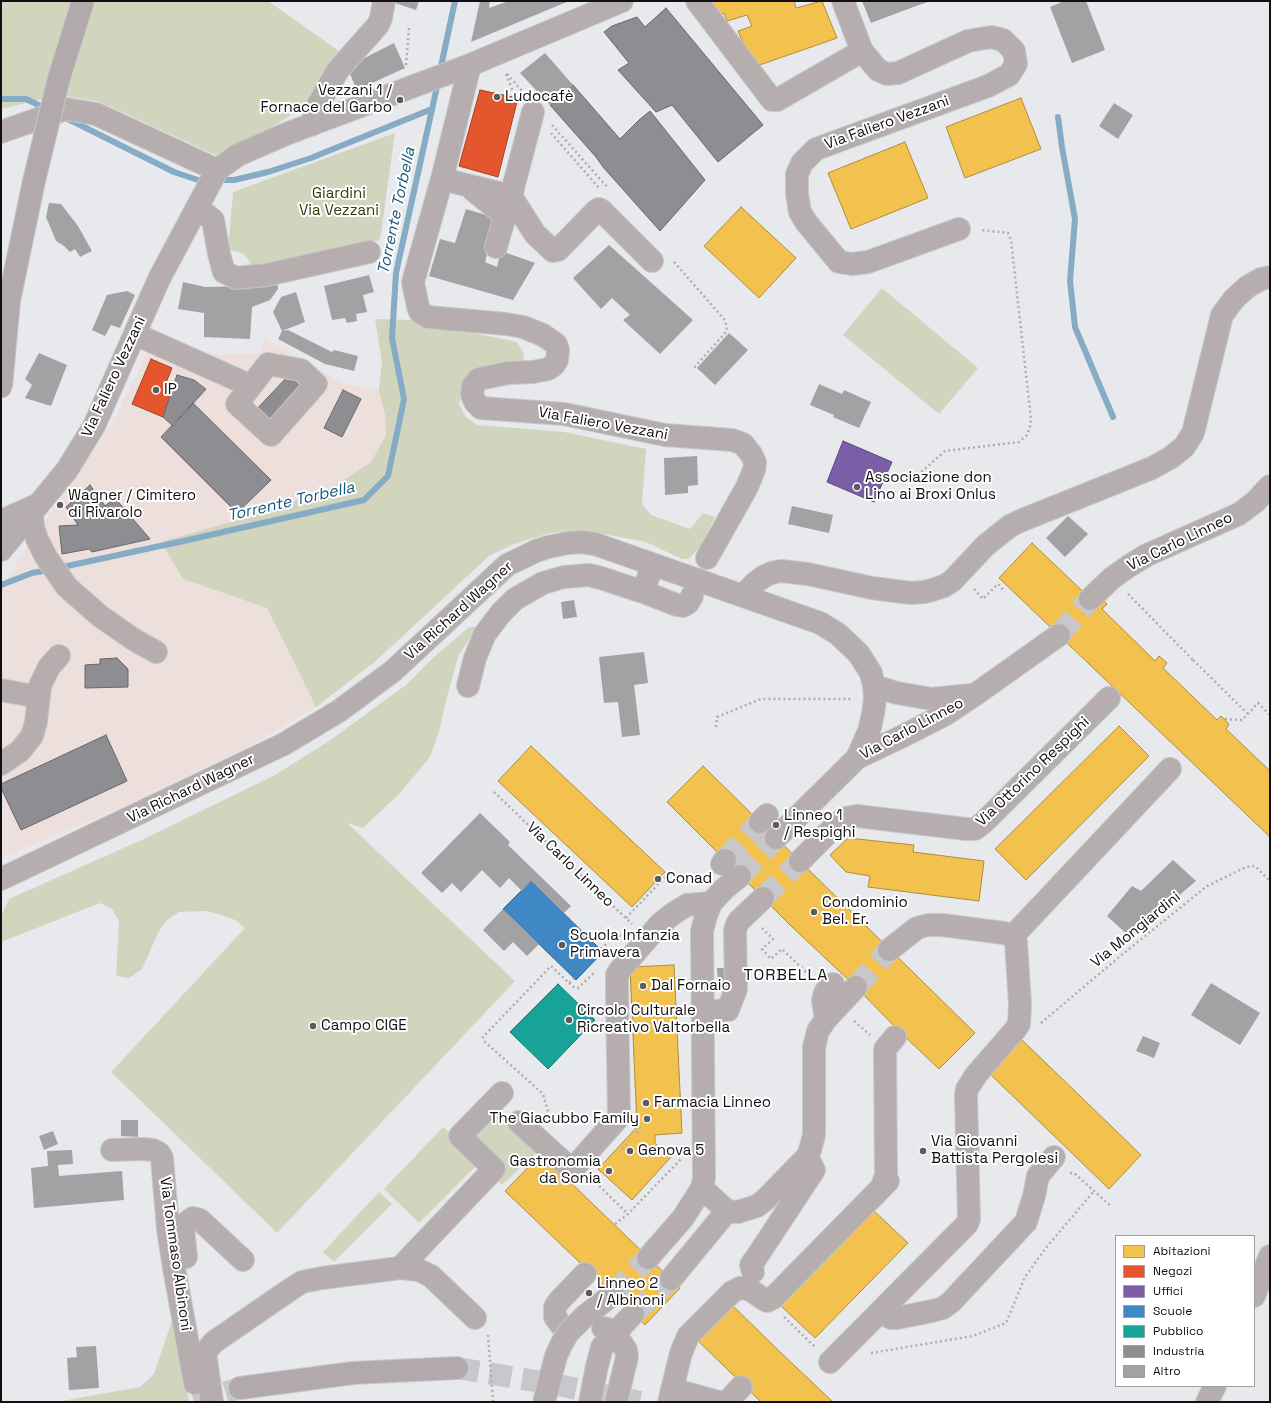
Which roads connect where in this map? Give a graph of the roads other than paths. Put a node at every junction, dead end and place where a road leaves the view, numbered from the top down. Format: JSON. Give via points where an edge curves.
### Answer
{"nodes":[{"id":1,"x":83,"y":1,"type":"edge"},
{"id":2,"x":384,"y":1,"type":"edge"},
{"id":3,"x":622,"y":1,"type":"edge"},
{"id":4,"x":697,"y":1,"type":"edge"},
{"id":5,"x":843,"y":1,"type":"edge"},
{"id":6,"x":862,"y":51,"type":"junction"},
{"id":7,"x":464,"y":67,"type":"junction"},
{"id":8,"x":533,"y":112,"type":"dead end"},
{"id":9,"x":311,"y":125,"type":"junction"},
{"id":10,"x":1,"y":132,"type":"edge"},
{"id":11,"x":217,"y":170,"type":"junction"},
{"id":12,"x":442,"y":179,"type":"junction"},
{"id":13,"x":467,"y":185,"type":"junction"},
{"id":14,"x":511,"y":196,"type":"junction"},
{"id":15,"x":199,"y":203,"type":"junction"},
{"id":16,"x":959,"y":229,"type":"road end"},
{"id":17,"x":496,"y":247,"type":"dead end"},
{"id":18,"x":369,"y":252,"type":"dead end"},
{"id":19,"x":652,"y":261,"type":"dead end"},
{"id":20,"x":1270,"y":276,"type":"edge"},
{"id":21,"x":135,"y":334,"type":"junction"},
{"id":22,"x":251,"y":386,"type":"dead end"},
{"id":23,"x":1,"y":387,"type":"edge"},
{"id":24,"x":1270,"y":486,"type":"edge"},
{"id":25,"x":37,"y":508,"type":"junction"},
{"id":26,"x":1,"y":521,"type":"edge"},
{"id":27,"x":1,"y":550,"type":"edge"},
{"id":28,"x":707,"y":558,"type":"dead end"},
{"id":29,"x":653,"y":565,"type":"junction"},
{"id":30,"x":643,"y":590,"type":"junction"},
{"id":31,"x":692,"y":596,"type":"dead end"},
{"id":32,"x":743,"y":596,"type":"junction"},
{"id":33,"x":1090,"y":599,"type":"tunnel mouth"},
{"id":34,"x":1059,"y":635,"type":"tunnel mouth"},
{"id":35,"x":156,"y":652,"type":"dead end"},
{"id":36,"x":59,"y":656,"type":"dead end"},
{"id":37,"x":468,"y":686,"type":"dead end"},
{"id":38,"x":1,"y":690,"type":"edge"},
{"id":39,"x":874,"y":692,"type":"junction"},
{"id":40,"x":976,"y":694,"type":"junction"},
{"id":41,"x":39,"y":697,"type":"junction"},
{"id":42,"x":1109,"y":698,"type":"dead end"},
{"id":43,"x":857,"y":758,"type":"junction"},
{"id":44,"x":1,"y":764,"type":"edge"},
{"id":45,"x":1170,"y":769,"type":"dead end"},
{"id":46,"x":776,"y":838,"type":"tunnel mouth"},
{"id":47,"x":800,"y":860,"type":"tunnel mouth"},
{"id":48,"x":740,"y":876,"type":"tunnel mouth"},
{"id":49,"x":1,"y":880,"type":"edge"},
{"id":50,"x":763,"y":898,"type":"tunnel mouth"},
{"id":51,"x":711,"y":903,"type":"junction"},
{"id":52,"x":1013,"y":936,"type":"junction"},
{"id":53,"x":889,"y":950,"type":"tunnel mouth"},
{"id":54,"x":856,"y":987,"type":"tunnel mouth"},
{"id":55,"x":704,"y":1012,"type":"junction"},
{"id":56,"x":890,"y":1043,"type":"road end"},
{"id":57,"x":502,"y":1093,"type":"dead end"},
{"id":58,"x":519,"y":1122,"type":"dead end"},
{"id":59,"x":112,"y":1150,"type":"dead end"},
{"id":60,"x":807,"y":1157,"type":"junction"},
{"id":61,"x":1054,"y":1157,"type":"dead end"},
{"id":62,"x":702,"y":1188,"type":"junction"},
{"id":63,"x":727,"y":1211,"type":"junction"},
{"id":64,"x":1270,"y":1256,"type":"edge"},
{"id":65,"x":648,"y":1258,"type":"tunnel mouth"},
{"id":66,"x":242,"y":1260,"type":"dead end"},
{"id":67,"x":400,"y":1268,"type":"junction"},
{"id":68,"x":753,"y":1272,"type":"dead end"},
{"id":69,"x":585,"y":1274,"type":"dead end"},
{"id":70,"x":671,"y":1279,"type":"tunnel mouth"},
{"id":71,"x":613,"y":1294,"type":"tunnel mouth"},
{"id":72,"x":1255,"y":1294,"type":"edge"},
{"id":73,"x":885,"y":1307,"type":"junction"},
{"id":74,"x":633,"y":1314,"type":"tunnel mouth"},
{"id":75,"x":475,"y":1318,"type":"road end"},
{"id":76,"x":561,"y":1324,"type":"dead end"},
{"id":77,"x":609,"y":1331,"type":"junction"},
{"id":78,"x":205,"y":1352,"type":"junction"},
{"id":79,"x":830,"y":1362,"type":"road end"},
{"id":80,"x":457,"y":1368,"type":"tunnel mouth"},
{"id":81,"x":1214,"y":1387,"type":"edge"},
{"id":82,"x":240,"y":1388,"type":"tunnel mouth"},
{"id":83,"x":670,"y":1396,"type":"edge"},
{"id":84,"x":198,"y":1402,"type":"edge"},
{"id":85,"x":212,"y":1402,"type":"edge"},
{"id":86,"x":544,"y":1402,"type":"edge"},
{"id":87,"x":590,"y":1402,"type":"edge"},
{"id":88,"x":616,"y":1402,"type":"edge"},
{"id":89,"x":720,"y":1402,"type":"edge"},
{"id":90,"x":1207,"y":1402,"type":"edge"}],
"edges":[{"from":1,"to":23,"type":"highway","bridge":true,"via":[[59,78],[34,181],[9,301]]},
{"from":2,"to":9,"type":"street","via":[[378,25],[338,70],[318,105]]},
{"from":3,"to":7,"type":"street","name":"Via Faliero Vezzani"},
{"from":4,"to":6,"type":"street","via":[[772,100],[777,100]]},
{"from":5,"to":6,"type":"street","name":"Via Faliero Vezzani"},
{"from":6,"to":16,"type":"street","name":"Via Faliero Vezzani","via":[[878,70],[887,74],[898,73],[968,40],[991,37],[1004,40],[1014,51],[1016,64],[1009,75],[999,81],[816,149],[802,162],[797,174],[800,212],[839,262],[868,262]]},
{"from":7,"to":9,"type":"street","name":"Via Faliero Vezzani"},
{"from":7,"to":12,"type":"street","name":"Via Faliero Vezzani"},
{"from":8,"to":14,"type":"street"},
{"from":9,"to":11,"type":"street","name":"Via Faliero Vezzani","via":[[238,155]]},
{"from":10,"to":11,"type":"street","via":[[66,109],[74,110],[96,114]]},
{"from":11,"to":15,"type":"street","name":"Via Faliero Vezzani"},
{"from":12,"to":13,"type":"street"},
{"from":12,"to":28,"type":"street","name":"Via Faliero Vezzani","via":[[413,282],[420,312],[428,317],[523,327],[549,339],[556,344],[558,350],[557,360],[548,369],[479,379],[472,390],[475,402],[481,408],[564,414],[665,435],[732,440],[743,444],[755,462],[754,470]]},
{"from":13,"to":14,"type":"street"},
{"from":13,"to":17,"type":"street","via":[[504,214]]},
{"from":14,"to":19,"type":"street","via":[[535,234],[553,250],[558,250],[599,209]]},
{"from":15,"to":18,"type":"street","via":[[213,220],[224,272],[236,278],[266,275]]},
{"from":15,"to":21,"type":"street","name":"Via Faliero Vezzani","via":[[159,279]]},
{"from":20,"to":32,"type":"street","via":[[1247,287],[1222,315],[1193,433],[1184,447],[1170,458],[1152,468],[1010,526],[986,545],[952,581],[944,586],[912,593],[781,571],[771,572],[763,577]]},
{"from":21,"to":22,"type":"street"},
{"from":21,"to":25,"type":"street","name":"Via Faliero Vezzani","via":[[94,426],[67,470]]},
{"from":24,"to":33,"type":"street","name":"Via Carlo Linneo","via":[[1255,502],[1238,514],[1147,555],[1129,566]]},
{"from":25,"to":26,"type":"street","name":"Via Faliero Vezzani"},
{"from":25,"to":27,"type":"street"},
{"from":25,"to":35,"type":"street","via":[[33,527],[37,538],[46,557],[67,587],[100,616]]},
{"from":29,"to":30,"type":"street"},
{"from":29,"to":32,"type":"street","name":"Via Richard Wagner"},
{"from":29,"to":49,"type":"street","name":"Via Richard Wagner","via":[[595,544],[581,542],[548,547],[524,556],[507,565],[393,671],[339,711],[284,744]]},
{"from":30,"to":31,"type":"street","via":[[683,606]]},
{"from":30,"to":37,"type":"street","via":[[589,575],[564,577],[543,583],[528,591],[507,606],[492,624],[475,658]]},
{"from":32,"to":39,"type":"street","name":"Via Richard Wagner","via":[[820,623],[838,634],[859,654],[871,673]]},
{"from":34,"to":40,"type":"street","name":"Via Carlo Linneo"},
{"from":36,"to":41,"type":"street","via":[[49,667],[40,686]]},
{"from":38,"to":41,"type":"street"},
{"from":39,"to":40,"type":"street","via":[[932,699]]},
{"from":39,"to":43,"type":"street","name":"Via Richard Wagner","via":[[869,731]]},
{"from":40,"to":43,"type":"street","name":"Via Carlo Linneo","via":[[946,714]]},
{"from":41,"to":44,"type":"street","via":[[32,736],[20,751]]},
{"from":42,"to":47,"type":"street","name":"Via Ottorino Respighi","via":[[975,829],[857,816],[845,818]]},
{"from":43,"to":46,"type":"street","name":"Via Carlo Linneo"},
{"from":45,"to":52,"type":"street"},
{"from":48,"to":51,"type":"street"},
{"from":50,"to":55,"type":"street","via":[[738,922],[735,930],[736,989],[728,1010]]},
{"from":51,"to":55,"type":"street","via":[[702,931]]},
{"from":51,"to":58,"type":"street","via":[[687,905],[660,924],[617,975],[619,1117],[582,1171],[572,1170]]},
{"from":52,"to":53,"type":"street","via":[[928,925],[917,928]]},
{"from":52,"to":73,"type":"street","via":[[1016,942],[1019,1024],[976,1075],[966,1094],[969,1219],[967,1224]]},
{"from":54,"to":60,"type":"street","via":[[831,1000],[818,1031],[814,1047],[814,1135]]},
{"from":55,"to":62,"type":"street","via":[[705,1135]]},
{"from":56,"to":83,"type":"street","via":[[885,1184],[778,1294],[773,1306],[749,1289],[740,1288],[732,1292],[688,1336]]},
{"from":57,"to":67,"type":"street","via":[[460,1136],[494,1169]]},
{"from":59,"to":84,"type":"street","name":"Via Tommaso Albinoni","via":[[153,1150],[162,1158],[168,1229]]},
{"from":60,"to":63,"type":"street","via":[[757,1206],[738,1212]]},
{"from":60,"to":68,"type":"street","via":[[814,1170],[751,1265]]},
{"from":61,"to":73,"type":"street","via":[[1038,1176],[1026,1222],[951,1302],[943,1308],[897,1318],[887,1316]]},
{"from":62,"to":63,"type":"street"},
{"from":62,"to":65,"type":"street","via":[[683,1218]]},
{"from":63,"to":70,"type":"street"},
{"from":64,"to":72,"type":"street"},
{"from":66,"to":78,"type":"street","name":"Via Tommaso Albinoni","via":[[200,1220],[193,1218],[183,1228]]},
{"from":67,"to":75,"type":"street","name":"Via Tommaso Albinoni","via":[[419,1270],[431,1276]]},
{"from":67,"to":78,"type":"street","name":"Via Tommaso Albinoni","via":[[302,1282],[214,1342]]},
{"from":69,"to":76,"type":"street","via":[[555,1307],[555,1317]]},
{"from":71,"to":86,"type":"street","bridge":true,"via":[[585,1316],[562,1343]]},
{"from":73,"to":79,"type":"street"},
{"from":74,"to":77,"type":"street"},
{"from":77,"to":87,"type":"street","via":[[602,1347]]},
{"from":77,"to":88,"type":"street","via":[[623,1344],[627,1357]]},
{"from":78,"to":85,"type":"street","name":"Via Tommaso Albinoni"},
{"from":80,"to":82,"type":"highway","via":[[353,1373]]},
{"from":81,"to":90,"type":"street"},
{"from":83,"to":89,"type":"street"}]}
